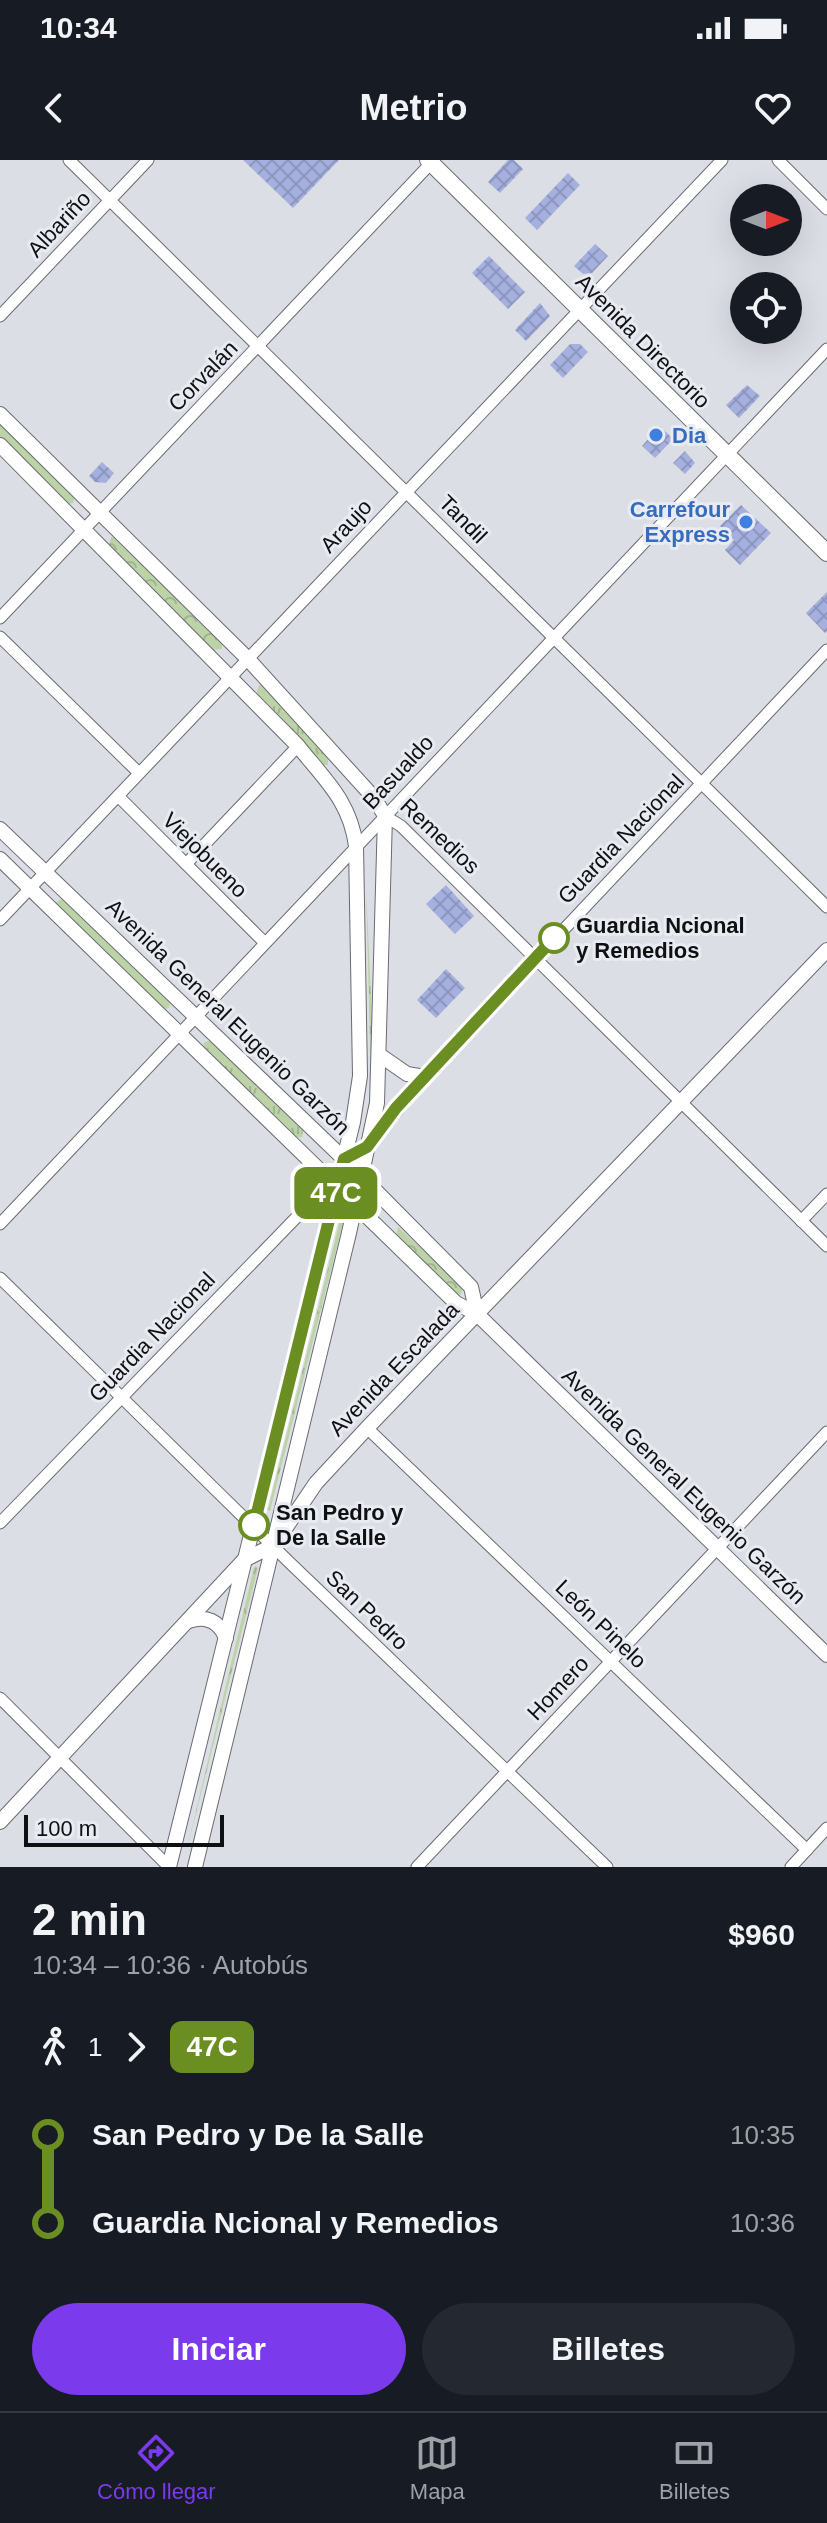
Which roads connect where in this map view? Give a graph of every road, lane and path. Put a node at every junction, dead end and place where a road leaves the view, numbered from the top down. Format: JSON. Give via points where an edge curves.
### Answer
{"nodes":[{"id":1,"x":69,"y":160,"type":"edge"},
{"id":2,"x":148,"y":160,"type":"edge"},
{"id":3,"x":722,"y":160,"type":"edge"},
{"id":4,"x":778,"y":160,"type":"edge"},
{"id":5,"x":431,"y":161,"type":"edge"},
{"id":6,"x":109,"y":201,"type":"junction"},
{"id":7,"x":827,"y":209,"type":"edge"},
{"id":8,"x":580,"y":309,"type":"junction"},
{"id":9,"x":0,"y":316,"type":"edge"},
{"id":10,"x":260,"y":346,"type":"junction"},
{"id":11,"x":827,"y":349,"type":"edge"},
{"id":12,"x":0,"y":414,"type":"edge"},
{"id":13,"x":0,"y":445,"type":"edge"},
{"id":14,"x":727,"y":453,"type":"junction"},
{"id":15,"x":407,"y":491,"type":"junction"},
{"id":16,"x":100,"y":512,"type":"junction"},
{"id":17,"x":84,"y":529,"type":"junction"},
{"id":18,"x":827,"y":553,"type":"edge"},
{"id":19,"x":0,"y":618,"type":"edge"},
{"id":20,"x":0,"y":637,"type":"edge"},
{"id":21,"x":553,"y":637,"type":"junction"},
{"id":22,"x":827,"y":650,"type":"edge"},
{"id":23,"x":248,"y":659,"type":"junction"},
{"id":24,"x":232,"y":677,"type":"junction"},
{"id":25,"x":298,"y":746,"type":"junction"},
{"id":26,"x":139,"y":773,"type":"junction"},
{"id":27,"x":702,"y":783,"type":"junction"},
{"id":28,"x":118,"y":796,"type":"junction"},
{"id":29,"x":385,"y":816,"type":"junction"},
{"id":30,"x":0,"y":829,"type":"edge"},
{"id":31,"x":356,"y":846,"type":"junction"},
{"id":32,"x":0,"y":859,"type":"edge"},
{"id":33,"x":186,"y":864,"type":"junction"},
{"id":34,"x":44,"y":871,"type":"junction"},
{"id":35,"x":30,"y":888,"type":"junction"},
{"id":36,"x":827,"y":907,"type":"edge"},
{"id":37,"x":0,"y":920,"type":"edge"},
{"id":38,"x":263,"y":941,"type":"junction"},
{"id":39,"x":827,"y":950,"type":"edge"},
{"id":40,"x":535,"y":958,"type":"junction"},
{"id":41,"x":195,"y":1016,"type":"junction"},
{"id":42,"x":179,"y":1033,"type":"junction"},
{"id":43,"x":381,"y":1056,"type":"junction"},
{"id":44,"x":425,"y":1077,"type":"junction"},
{"id":45,"x":679,"y":1102,"type":"junction"},
{"id":46,"x":367,"y":1147,"type":"junction"},
{"id":47,"x":344,"y":1159,"type":"junction"},
{"id":48,"x":361,"y":1178,"type":"junction"},
{"id":49,"x":337,"y":1187,"type":"junction"},
{"id":50,"x":827,"y":1194,"type":"edge"},
{"id":51,"x":355,"y":1205,"type":"junction"},
{"id":52,"x":801,"y":1221,"type":"junction"},
{"id":53,"x":0,"y":1224,"type":"edge"},
{"id":54,"x":827,"y":1246,"type":"edge"},
{"id":55,"x":0,"y":1278,"type":"edge"},
{"id":56,"x":477,"y":1314,"type":"junction"},
{"id":57,"x":122,"y":1397,"type":"junction"},
{"id":58,"x":367,"y":1428,"type":"junction"},
{"id":59,"x":827,"y":1432,"type":"edge"},
{"id":60,"x":0,"y":1523,"type":"edge"},
{"id":61,"x":253,"y":1526,"type":"junction"},
{"id":62,"x":274,"y":1545,"type":"junction"},
{"id":63,"x":716,"y":1549,"type":"junction"},
{"id":64,"x":244,"y":1560,"type":"junction"},
{"id":65,"x":189,"y":1621,"type":"junction"},
{"id":66,"x":226,"y":1638,"type":"junction"},
{"id":67,"x":827,"y":1655,"type":"edge"},
{"id":68,"x":610,"y":1661,"type":"junction"},
{"id":69,"x":0,"y":1698,"type":"edge"},
{"id":70,"x":60,"y":1758,"type":"junction"},
{"id":71,"x":507,"y":1772,"type":"junction"},
{"id":72,"x":0,"y":1822,"type":"edge"},
{"id":73,"x":827,"y":1828,"type":"edge"},
{"id":74,"x":807,"y":1850,"type":"junction"},
{"id":75,"x":169,"y":1867,"type":"edge"},
{"id":76,"x":195,"y":1867,"type":"edge"},
{"id":77,"x":417,"y":1867,"type":"edge"},
{"id":78,"x":607,"y":1867,"type":"edge"},
{"id":79,"x":791,"y":1867,"type":"edge"}],
"edges":[{"from":1,"to":6,"type":"street","name":"Tandil"},
{"from":2,"to":6,"type":"street","name":"Albariño"},
{"from":3,"to":8,"type":"street","name":"Araujo"},
{"from":4,"to":7,"type":"street"},
{"from":5,"to":8,"type":"main road","name":"Avenida Directorio"},
{"from":5,"to":10,"type":"street","name":"Corvalán"},
{"from":6,"to":9,"type":"street","name":"Albariño"},
{"from":6,"to":10,"type":"street","name":"Tandil"},
{"from":8,"to":14,"type":"main road","name":"Avenida Directorio"},
{"from":8,"to":15,"type":"street","name":"Araujo"},
{"from":10,"to":15,"type":"street","name":"Tandil"},
{"from":10,"to":16,"type":"street","name":"Corvalán"},
{"from":11,"to":14,"type":"street","name":"Basualdo"},
{"from":12,"to":16,"type":"street","name":"Remedios"},
{"from":13,"to":17,"type":"street"},
{"from":14,"to":18,"type":"main road","name":"Avenida Directorio"},
{"from":14,"to":21,"type":"street","name":"Basualdo"},
{"from":15,"to":21,"type":"street","name":"Tandil"},
{"from":15,"to":23,"type":"street","name":"Araujo"},
{"from":16,"to":17,"type":"street","name":"Corvalán"},
{"from":16,"to":23,"type":"street","name":"Remedios"},
{"from":17,"to":19,"type":"street","name":"Corvalán"},
{"from":17,"to":24,"type":"street"},
{"from":20,"to":26,"type":"street"},
{"from":21,"to":27,"type":"street","name":"Tandil"},
{"from":21,"to":29,"type":"street","name":"Basualdo"},
{"from":22,"to":27,"type":"street","name":"Guardia Nacional"},
{"from":23,"to":24,"type":"street","name":"Araujo"},
{"from":23,"to":29,"type":"street","name":"Remedios"},
{"from":24,"to":25,"type":"street"},
{"from":24,"to":26,"type":"street","name":"Araujo"},
{"from":25,"to":31,"type":"street","via":[[341,798],[352,819]]},
{"from":25,"to":33,"type":"street"},
{"from":26,"to":28,"type":"street","name":"Araujo"},
{"from":27,"to":36,"type":"street","name":"Tandil"},
{"from":27,"to":40,"type":"street","name":"Guardia Nacional"},
{"from":28,"to":33,"type":"street","name":"Viejobueno"},
{"from":28,"to":34,"type":"street","name":"Araujo"},
{"from":29,"to":31,"type":"street","name":"Basualdo"},
{"from":29,"to":40,"type":"street","name":"Remedios"},
{"from":29,"to":43,"type":"street"},
{"from":30,"to":34,"type":"street","name":"Avenida General Eugenio Garzón"},
{"from":31,"to":38,"type":"street","name":"Basualdo"},
{"from":31,"to":47,"type":"street","via":[[360,1076]]},
{"from":32,"to":35,"type":"street","name":"Avenida General Eugenio Garzón"},
{"from":33,"to":38,"type":"street","name":"Viejobueno"},
{"from":34,"to":35,"type":"street","name":"Araujo"},
{"from":34,"to":41,"type":"street","name":"Avenida General Eugenio Garzón"},
{"from":35,"to":37,"type":"street","name":"Araujo"},
{"from":35,"to":42,"type":"street","name":"Avenida General Eugenio Garzón"},
{"from":38,"to":41,"type":"street","name":"Basualdo"},
{"from":39,"to":45,"type":"street","name":"Avenida Escalada"},
{"from":40,"to":44,"type":"street","name":"Guardia Nacional"},
{"from":40,"to":45,"type":"street","name":"Remedios"},
{"from":41,"to":42,"type":"street","name":"Basualdo"},
{"from":41,"to":47,"type":"street","name":"Avenida General Eugenio Garzón"},
{"from":42,"to":49,"type":"street","name":"Avenida General Eugenio Garzón"},
{"from":42,"to":53,"type":"street","name":"Basualdo"},
{"from":43,"to":44,"type":"street","via":[[407,1074]]},
{"from":43,"to":46,"type":"street"},
{"from":44,"to":46,"type":"street","name":"Guardia Nacional"},
{"from":45,"to":52,"type":"street","name":"Remedios"},
{"from":45,"to":56,"type":"street","name":"Avenida Escalada"},
{"from":46,"to":47,"type":"street","name":"Guardia Nacional"},
{"from":46,"to":48,"type":"street"},
{"from":47,"to":48,"type":"street","name":"Avenida General Eugenio Garzón"},
{"from":47,"to":49,"type":"street"},
{"from":48,"to":51,"type":"street"},
{"from":48,"to":56,"type":"street","name":"Avenida General Eugenio Garzón","via":[[471,1287]]},
{"from":49,"to":51,"type":"street","name":"Avenida General Eugenio Garzón"},
{"from":49,"to":57,"type":"street","name":"Guardia Nacional","via":[[319,1194]]},
{"from":49,"to":61,"type":"street"},
{"from":50,"to":52,"type":"street"},
{"from":51,"to":56,"type":"street","name":"Avenida General Eugenio Garzón","via":[[456,1303]]},
{"from":51,"to":62,"type":"street"},
{"from":52,"to":54,"type":"street","name":"Remedios"},
{"from":55,"to":57,"type":"street","name":"San Pedro"},
{"from":56,"to":58,"type":"street","name":"Avenida Escalada"},
{"from":56,"to":63,"type":"street","name":"Avenida General Eugenio Garzón"},
{"from":57,"to":60,"type":"street","name":"Guardia Nacional"},
{"from":57,"to":61,"type":"street","name":"San Pedro"},
{"from":58,"to":62,"type":"street","name":"Avenida Escalada","via":[[316,1483]]},
{"from":58,"to":68,"type":"street","name":"León Pinelo"},
{"from":59,"to":63,"type":"street","name":"Homero"},
{"from":61,"to":62,"type":"street","name":"San Pedro"},
{"from":61,"to":64,"type":"street"},
{"from":62,"to":64,"type":"street","name":"Avenida Escalada"},
{"from":62,"to":71,"type":"street","name":"San Pedro"},
{"from":62,"to":76,"type":"street"},
{"from":63,"to":67,"type":"street","name":"Avenida General Eugenio Garzón"},
{"from":63,"to":68,"type":"street","name":"Homero"},
{"from":64,"to":65,"type":"street","name":"Avenida Escalada"},
{"from":64,"to":66,"type":"street"},
{"from":65,"to":66,"type":"street","via":[[214,1621]]},
{"from":65,"to":70,"type":"street","name":"Avenida Escalada"},
{"from":66,"to":75,"type":"street"},
{"from":68,"to":71,"type":"street","name":"Homero"},
{"from":68,"to":74,"type":"street","name":"León Pinelo"},
{"from":69,"to":70,"type":"street"},
{"from":70,"to":72,"type":"street","name":"Avenida Escalada"},
{"from":70,"to":75,"type":"street"},
{"from":71,"to":77,"type":"street","name":"Homero"},
{"from":71,"to":78,"type":"street","name":"San Pedro"},
{"from":73,"to":74,"type":"street"},
{"from":74,"to":79,"type":"street"}]}
